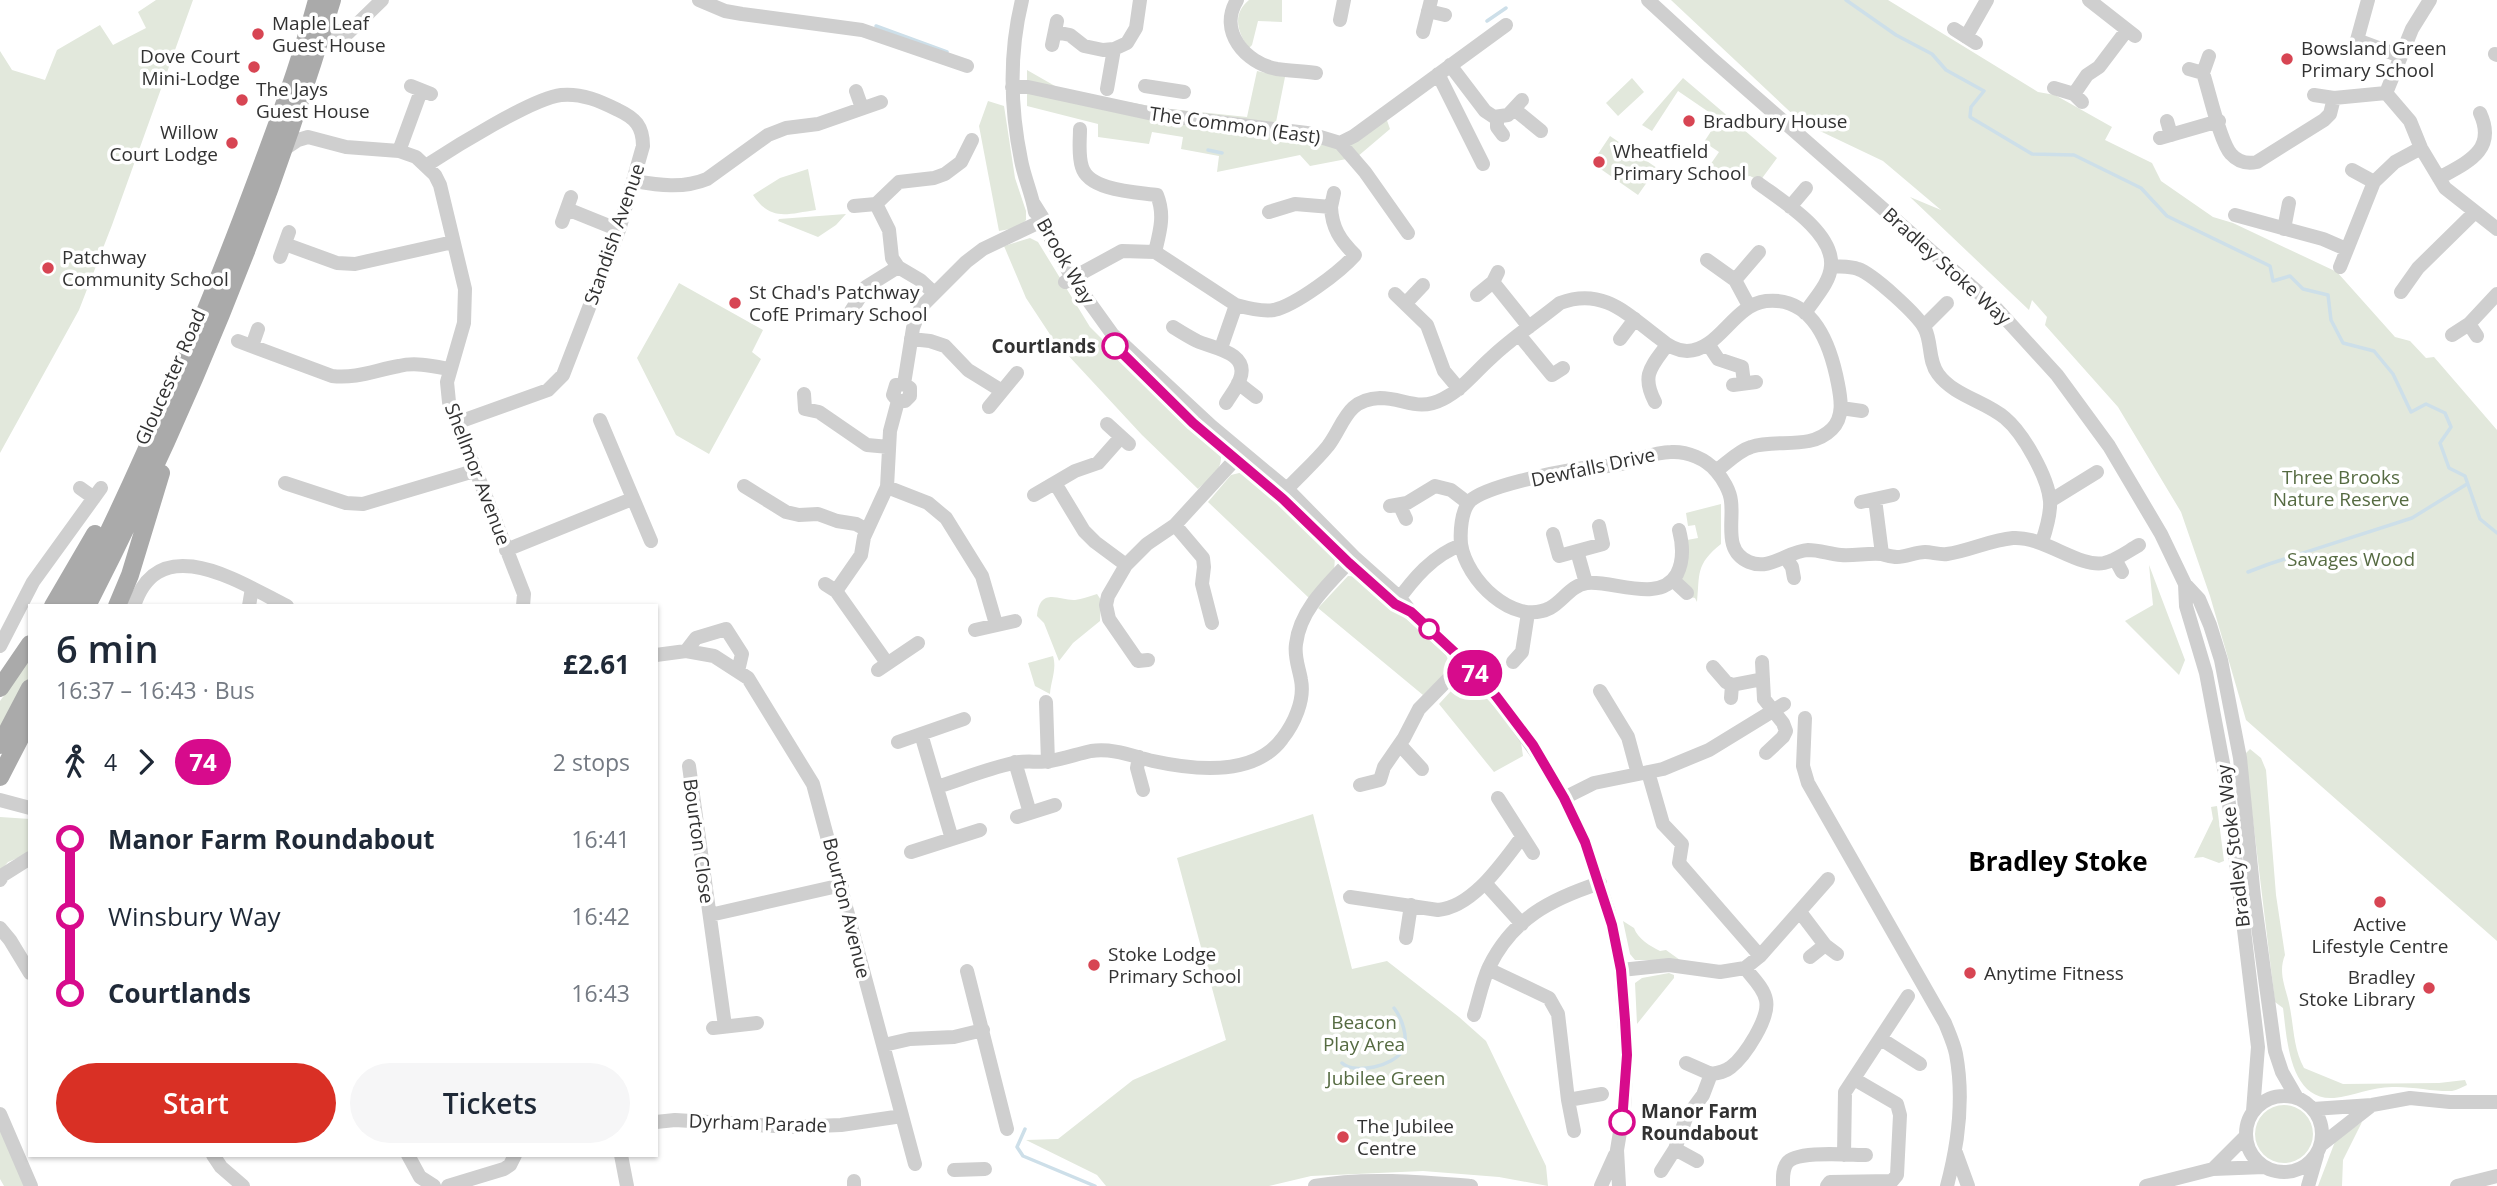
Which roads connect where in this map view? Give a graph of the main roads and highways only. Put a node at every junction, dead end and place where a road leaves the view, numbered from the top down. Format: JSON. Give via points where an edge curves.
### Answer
{"nodes":[{"id":1,"x":317,"y":0,"type":"edge"},
{"id":2,"x":332,"y":0,"type":"edge"},
{"id":3,"x":186,"y":394,"type":"junction"},
{"id":4,"x":152,"y":437,"type":"junction"},
{"id":5,"x":54,"y":604,"type":"edge"},
{"id":6,"x":73,"y":604,"type":"edge"},
{"id":7,"x":89,"y":604,"type":"edge"},
{"id":8,"x":118,"y":604,"type":"edge"},
{"id":9,"x":28,"y":646,"type":"edge"},
{"id":10,"x":0,"y":688,"type":"edge"},
{"id":11,"x":28,"y":692,"type":"edge"},
{"id":12,"x":28,"y":723,"type":"edge"},
{"id":13,"x":28,"y":744,"type":"edge"},
{"id":14,"x":0,"y":746,"type":"edge"},
{"id":15,"x":0,"y":779,"type":"edge"}],
"edges":[{"from":1,"to":4,"type":"main road","name":"Gloucester Road","via":[[261,168]]},
{"from":2,"to":3,"type":"main road","name":"Gloucester Road","via":[[283,150]]},
{"from":3,"to":7,"type":"main road","name":"Gloucester Road"},
{"from":3,"to":8,"type":"main road"},
{"from":4,"to":5,"type":"main road"},
{"from":4,"to":6,"type":"main road","name":"Gloucester Road"},
{"from":9,"to":10,"type":"main road"},
{"from":11,"to":14,"type":"main road"},
{"from":12,"to":15,"type":"main road"},
{"from":13,"to":15,"type":"main road"}]}
